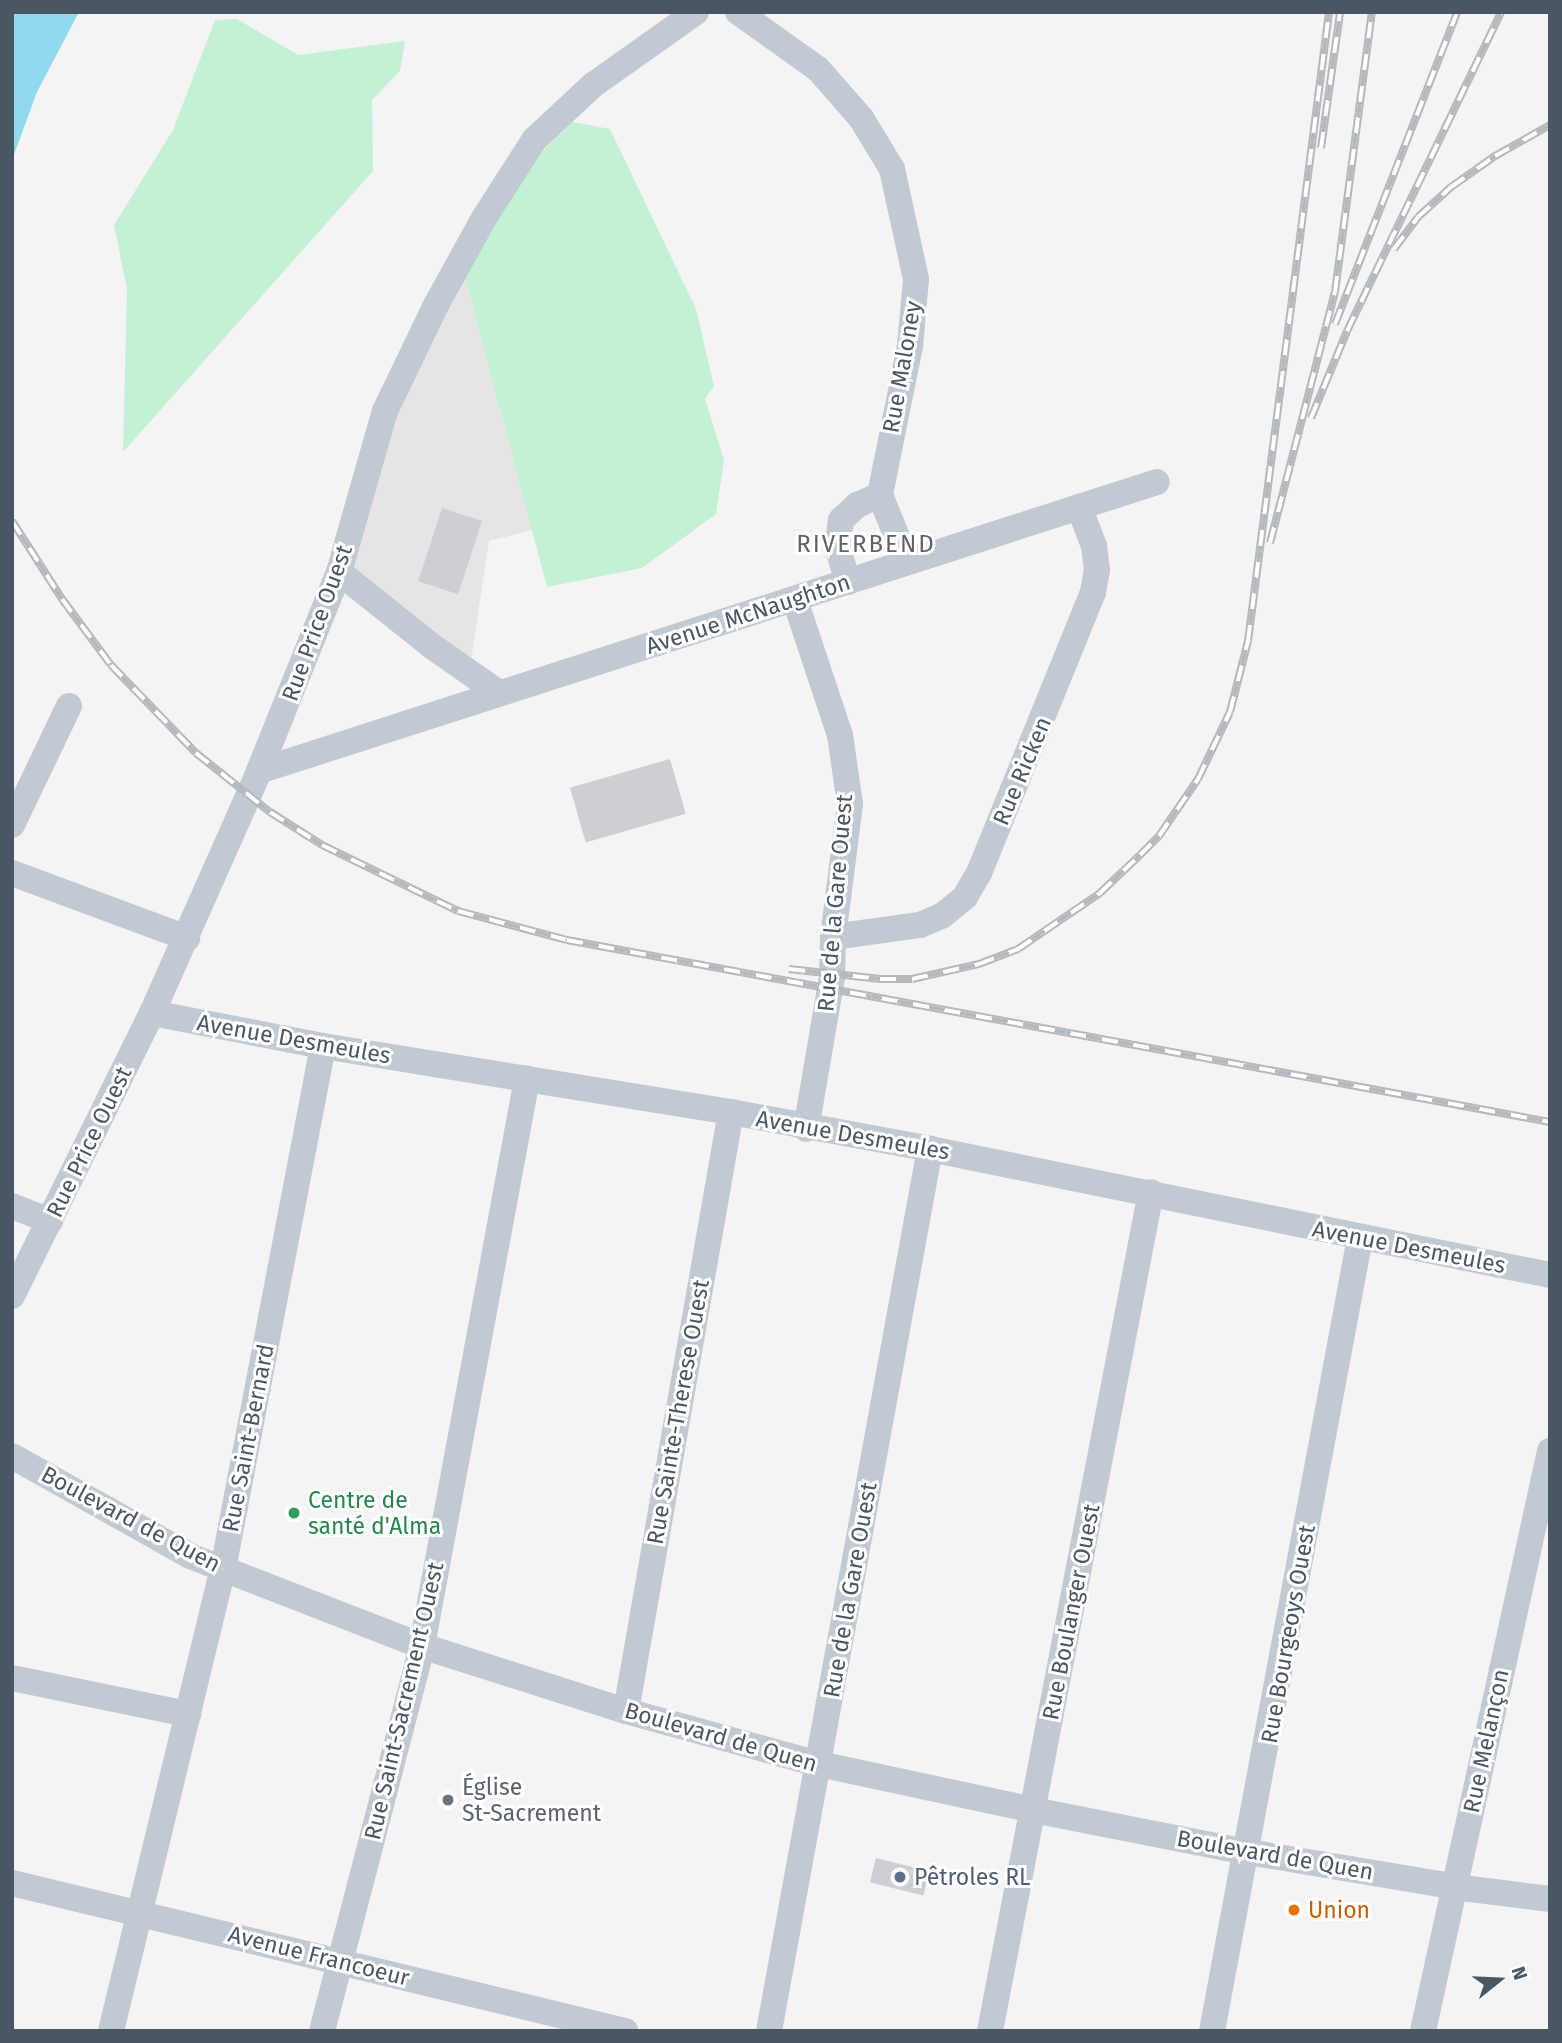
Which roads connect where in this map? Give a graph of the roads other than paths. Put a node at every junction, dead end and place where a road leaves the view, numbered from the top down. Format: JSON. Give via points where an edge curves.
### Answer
{"nodes":[{"id":1,"x":696,"y":12,"type":"edge"},
{"id":2,"x":738,"y":12,"type":"edge"},
{"id":3,"x":1157,"y":482,"type":"dead end"},
{"id":4,"x":880,"y":495,"type":"junction"},
{"id":5,"x":1079,"y":507,"type":"junction"},
{"id":6,"x":907,"y":561,"type":"junction"},
{"id":7,"x":339,"y":572,"type":"junction"},
{"id":8,"x":848,"y":582,"type":"junction"},
{"id":9,"x":795,"y":600,"type":"junction"},
{"id":10,"x":499,"y":693,"type":"junction"},
{"id":11,"x":69,"y":706,"type":"dead end"},
{"id":12,"x":259,"y":771,"type":"junction"},
{"id":13,"x":12,"y":825,"type":"edge"},
{"id":14,"x":12,"y":873,"type":"edge"},
{"id":15,"x":833,"y":937,"type":"junction"},
{"id":16,"x":187,"y":938,"type":"junction"},
{"id":17,"x":152,"y":1013,"type":"junction"},
{"id":18,"x":323,"y":1046,"type":"junction"},
{"id":19,"x":527,"y":1079,"type":"junction"},
{"id":20,"x":731,"y":1112,"type":"junction"},
{"id":21,"x":806,"y":1129,"type":"junction"},
{"id":22,"x":930,"y":1149,"type":"junction"},
{"id":23,"x":1151,"y":1192,"type":"junction"},
{"id":24,"x":12,"y":1206,"type":"edge"},
{"id":25,"x":50,"y":1221,"type":"junction"},
{"id":26,"x":1360,"y":1238,"type":"junction"},
{"id":27,"x":1550,"y":1275,"type":"edge"},
{"id":28,"x":12,"y":1296,"type":"edge"},
{"id":29,"x":1550,"y":1451,"type":"edge"},
{"id":30,"x":12,"y":1456,"type":"edge"},
{"id":31,"x":223,"y":1569,"type":"junction"},
{"id":32,"x":422,"y":1646,"type":"junction"},
{"id":33,"x":12,"y":1678,"type":"edge"},
{"id":34,"x":626,"y":1711,"type":"junction"},
{"id":35,"x":188,"y":1714,"type":"junction"},
{"id":36,"x":819,"y":1764,"type":"junction"},
{"id":37,"x":1033,"y":1810,"type":"junction"},
{"id":38,"x":1248,"y":1852,"type":"junction"},
{"id":39,"x":12,"y":1883,"type":"edge"},
{"id":40,"x":1462,"y":1888,"type":"junction"},
{"id":41,"x":1550,"y":1899,"type":"edge"},
{"id":42,"x":1550,"y":1912,"type":"edge"},
{"id":43,"x":139,"y":1913,"type":"junction"},
{"id":44,"x":339,"y":1961,"type":"junction"},
{"id":45,"x":562,"y":2023,"type":"edge"},
{"id":46,"x":111,"y":2031,"type":"edge"},
{"id":47,"x":322,"y":2031,"type":"edge"},
{"id":48,"x":625,"y":2031,"type":"edge"},
{"id":49,"x":769,"y":2031,"type":"edge"},
{"id":50,"x":990,"y":2031,"type":"edge"},
{"id":51,"x":1212,"y":2031,"type":"edge"},
{"id":52,"x":1423,"y":2031,"type":"edge"}],
"edges":[{"from":1,"to":7,"type":"street","name":"Rue Price Ouest","via":[[593,85],[534,140],[484,218],[386,411]]},
{"from":2,"to":4,"type":"street","name":"Rue Maloney","via":[[818,69],[861,118],[892,169],[916,279],[910,346]]},
{"from":3,"to":5,"type":"street","name":"Avenue McNaughton"},
{"from":4,"to":6,"type":"street"},
{"from":4,"to":8,"type":"street","via":[[857,505],[841,520],[838,546]]},
{"from":5,"to":6,"type":"street","name":"Avenue McNaughton"},
{"from":5,"to":15,"type":"street","name":"Rue Ricken","via":[[1094,546],[1097,570],[1093,592],[979,873],[965,897],[943,915],[920,925]]},
{"from":6,"to":8,"type":"street","name":"Avenue McNaughton"},
{"from":7,"to":10,"type":"street"},
{"from":7,"to":12,"type":"street","name":"Rue Price Ouest"},
{"from":8,"to":9,"type":"street","name":"Avenue McNaughton"},
{"from":9,"to":10,"type":"street","name":"Avenue McNaughton"},
{"from":9,"to":15,"type":"street","name":"Rue de la Gare Ouest","via":[[839,735],[850,804]]},
{"from":10,"to":12,"type":"street","name":"Avenue McNaughton"},
{"from":11,"to":13,"type":"street"},
{"from":12,"to":16,"type":"street","name":"Rue Price Ouest"},
{"from":14,"to":16,"type":"street"},
{"from":15,"to":21,"type":"street","name":"Rue de la Gare Ouest","via":[[832,977]]},
{"from":16,"to":17,"type":"street","name":"Rue Price Ouest"},
{"from":17,"to":18,"type":"street","name":"Avenue Desmeules"},
{"from":17,"to":25,"type":"street","name":"Rue Price Ouest"},
{"from":18,"to":19,"type":"street","name":"Avenue Desmeules"},
{"from":18,"to":31,"type":"street","name":"Rue Saint-Bernard"},
{"from":19,"to":20,"type":"street","name":"Avenue Desmeules"},
{"from":19,"to":32,"type":"street","name":"Rue Saint-Sacrement Ouest"},
{"from":20,"to":21,"type":"street","name":"Avenue Desmeules"},
{"from":20,"to":34,"type":"street","name":"Rue Sainte-Therese Ouest"},
{"from":21,"to":22,"type":"street","name":"Avenue Desmeules"},
{"from":22,"to":23,"type":"street","name":"Avenue Desmeules"},
{"from":22,"to":36,"type":"street","name":"Rue de la Gare Ouest"},
{"from":23,"to":26,"type":"street","name":"Avenue Desmeules"},
{"from":23,"to":37,"type":"street","name":"Rue Boulanger Ouest"},
{"from":24,"to":25,"type":"street"},
{"from":25,"to":28,"type":"street","name":"Rue Price Ouest"},
{"from":26,"to":27,"type":"street","name":"Avenue Desmeules"},
{"from":26,"to":38,"type":"street","name":"Rue Bourgeoys Ouest"},
{"from":29,"to":40,"type":"street","name":"Rue Melançon"},
{"from":30,"to":31,"type":"street","name":"Boulevard de Quen","via":[[190,1556]]},
{"from":31,"to":32,"type":"street","name":"Boulevard de Quen"},
{"from":31,"to":35,"type":"street","name":"Rue Saint-Bernard"},
{"from":32,"to":34,"type":"street","name":"Boulevard de Quen"},
{"from":32,"to":44,"type":"street","name":"Rue Saint-Sacrement Ouest"},
{"from":33,"to":35,"type":"street"},
{"from":34,"to":36,"type":"street","name":"Boulevard de Quen"},
{"from":35,"to":43,"type":"street","name":"Rue Saint-Bernard"},
{"from":36,"to":37,"type":"street","name":"Boulevard de Quen"},
{"from":36,"to":49,"type":"street","name":"Rue de la Gare Ouest"},
{"from":37,"to":38,"type":"street","name":"Boulevard de Quen"},
{"from":37,"to":50,"type":"street","name":"Rue Boulanger Ouest"},
{"from":38,"to":40,"type":"street","name":"Boulevard de Quen"},
{"from":38,"to":51,"type":"street","name":"Rue Bourgeoys Ouest"},
{"from":39,"to":43,"type":"street","name":"Avenue Francoeur"},
{"from":40,"to":41,"type":"street","name":"Boulevard de Quen"},
{"from":40,"to":42,"type":"street","name":"Boulevard de Quen"},
{"from":40,"to":52,"type":"street","name":"Rue Melançon"},
{"from":43,"to":44,"type":"street","name":"Avenue Francoeur"},
{"from":43,"to":46,"type":"street","name":"Rue Saint-Bernard"},
{"from":44,"to":45,"type":"street","name":"Avenue Francoeur"},
{"from":44,"to":47,"type":"street","name":"Rue Saint-Sacrement Ouest"},
{"from":45,"to":48,"type":"street","name":"Avenue Francoeur"}]}
